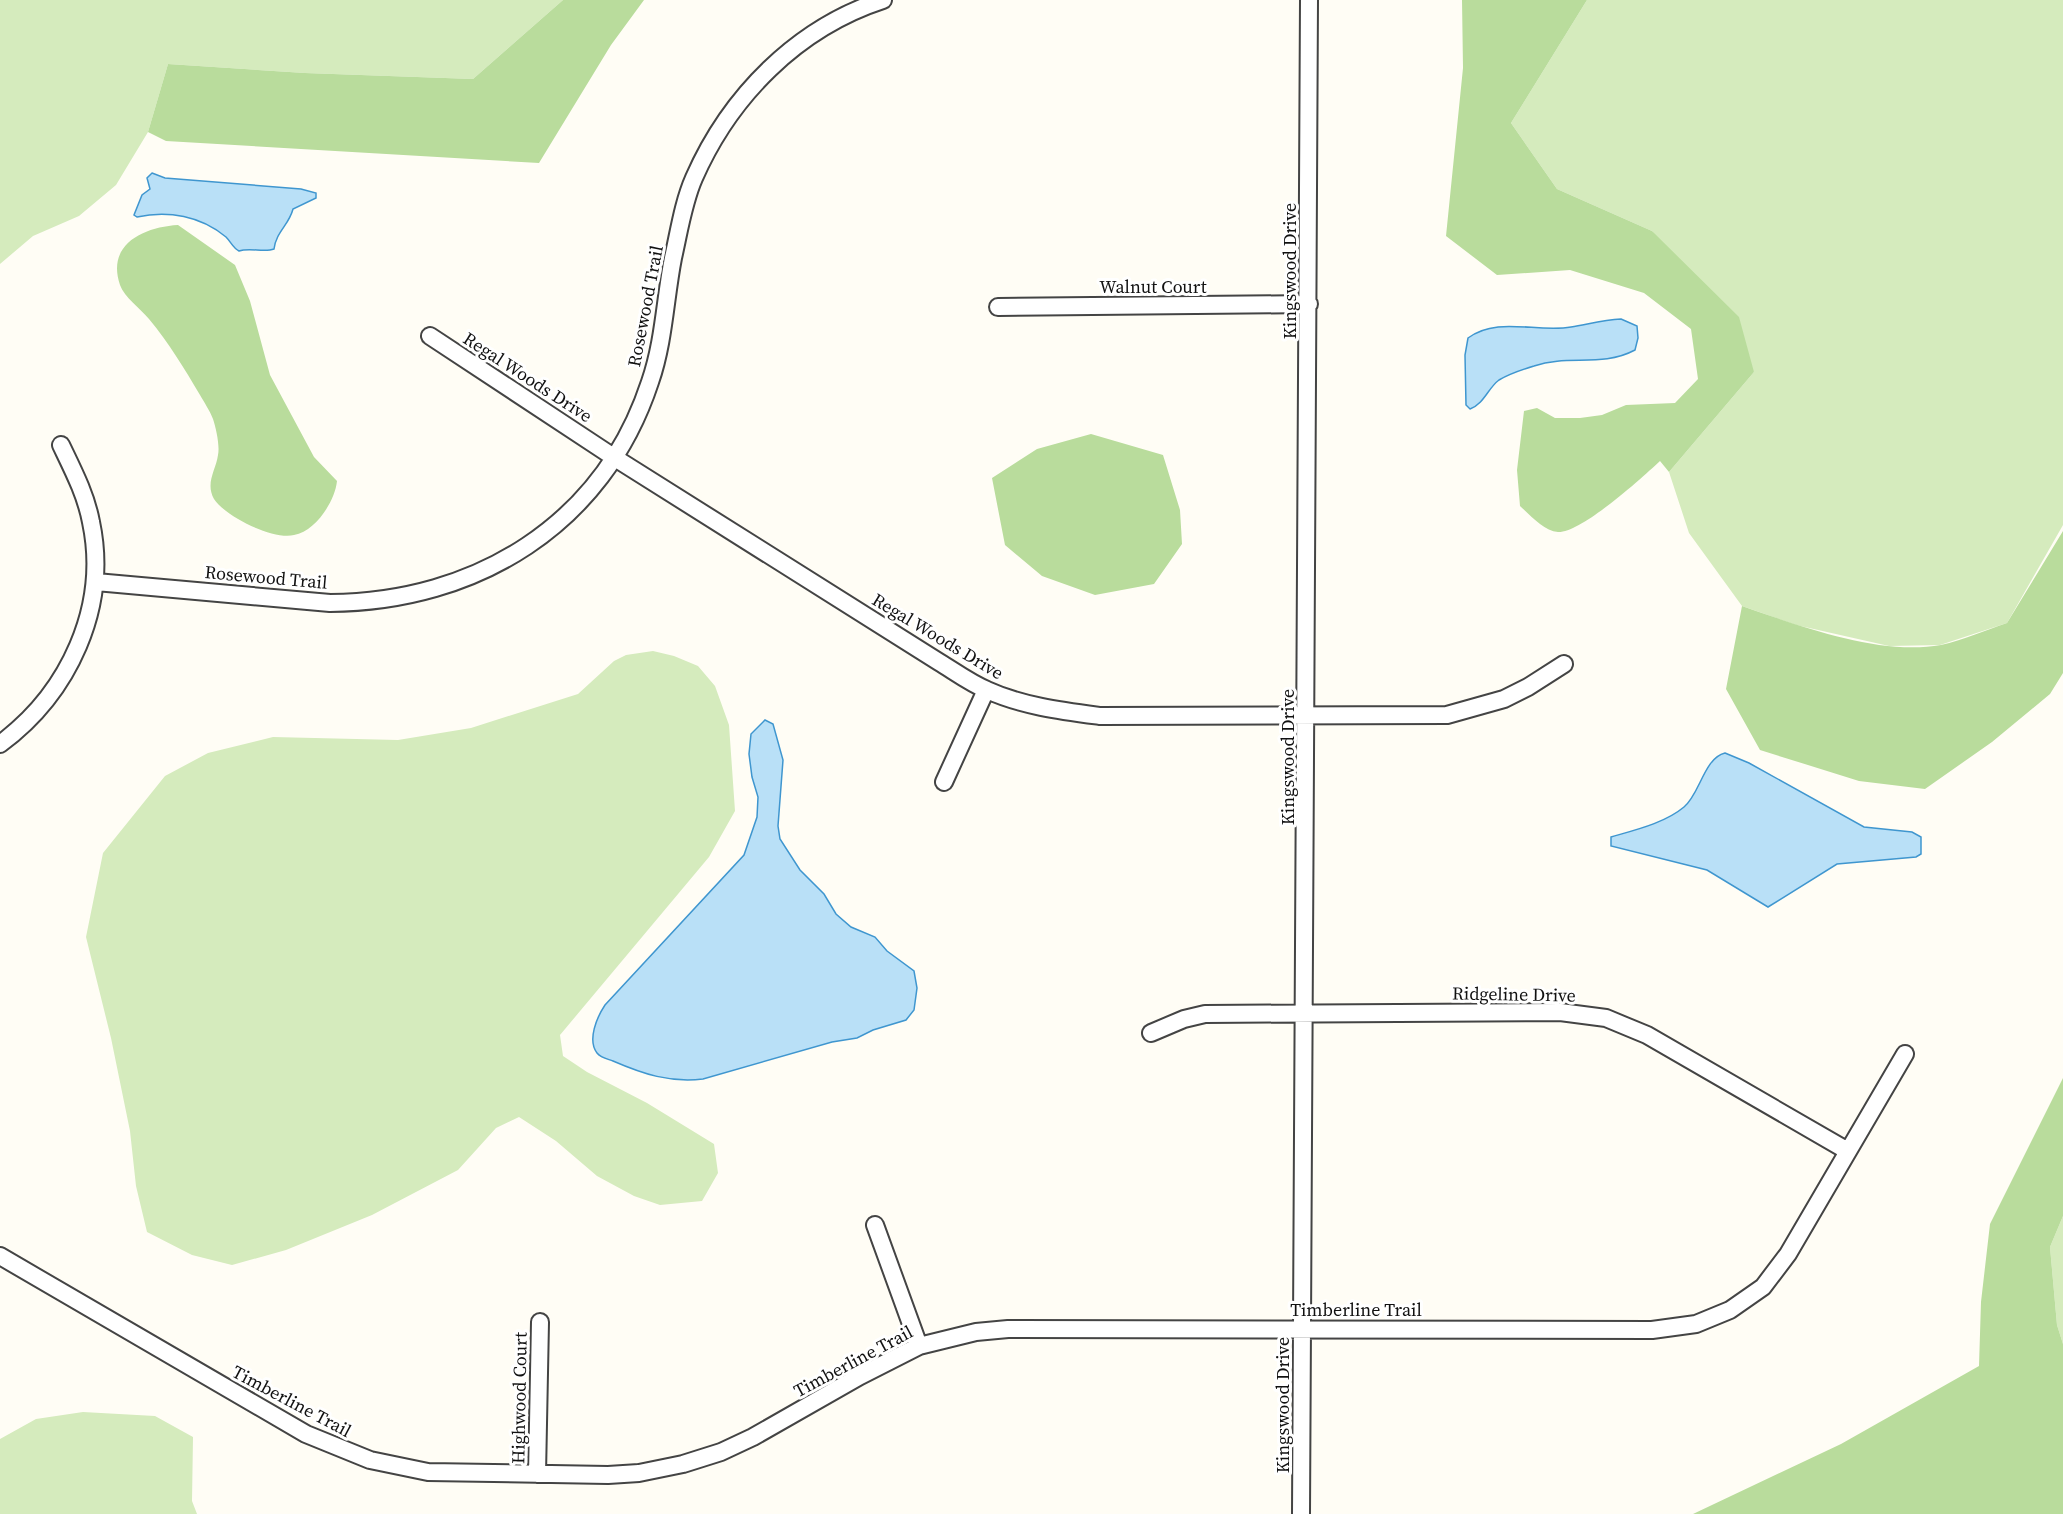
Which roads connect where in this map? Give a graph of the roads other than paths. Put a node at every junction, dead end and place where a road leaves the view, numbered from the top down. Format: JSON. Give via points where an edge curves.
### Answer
{"nodes":[{"id":1,"x":883,"y":0,"type":"edge"},
{"id":2,"x":1309,"y":0,"type":"edge"},
{"id":3,"x":1309,"y":304,"type":"junction"},
{"id":4,"x":998,"y":307,"type":"dead end"},
{"id":5,"x":430,"y":336,"type":"dead end"},
{"id":6,"x":61,"y":445,"type":"dead end"},
{"id":7,"x":615,"y":458,"type":"junction"},
{"id":8,"x":96,"y":582,"type":"junction"},
{"id":9,"x":1564,"y":664,"type":"dead end"},
{"id":10,"x":986,"y":690,"type":"junction"},
{"id":11,"x":1306,"y":717,"type":"junction"},
{"id":12,"x":0,"y":744,"type":"edge"},
{"id":13,"x":944,"y":782,"type":"dead end"},
{"id":14,"x":1305,"y":1012,"type":"junction"},
{"id":15,"x":1150,"y":1033,"type":"dead end"},
{"id":16,"x":1905,"y":1054,"type":"dead end"},
{"id":17,"x":1846,"y":1150,"type":"junction"},
{"id":18,"x":875,"y":1225,"type":"dead end"},
{"id":19,"x":0,"y":1256,"type":"edge"},
{"id":20,"x":540,"y":1322,"type":"dead end"},
{"id":21,"x":1302,"y":1328,"type":"junction"},
{"id":22,"x":919,"y":1346,"type":"junction"},
{"id":23,"x":537,"y":1474,"type":"junction"},
{"id":24,"x":1301,"y":1514,"type":"edge"}],
"edges":[{"from":1,"to":7,"type":"street","name":"Rosewood Trail","via":[[862,7],[804,39],[763,74],[711,146],[693,180],[682,219],[651,381],[632,429]]},
{"from":2,"to":3,"type":"street","name":"Kingswood Drive"},
{"from":3,"to":4,"type":"street","name":"Walnut Court"},
{"from":3,"to":11,"type":"street","name":"Kingswood Drive"},
{"from":5,"to":7,"type":"street","name":"Regal Woods Drive"},
{"from":6,"to":8,"type":"street","via":[[77,477],[91,521]]},
{"from":7,"to":8,"type":"street","name":"Rosewood Trail","via":[[574,508],[525,549],[483,572],[422,594],[364,603],[330,603]]},
{"from":7,"to":10,"type":"street","name":"Regal Woods Drive"},
{"from":8,"to":12,"type":"street","via":[[82,636],[63,677],[42,705]]},
{"from":9,"to":11,"type":"street","name":"Regal Woods Drive","via":[[1504,699],[1447,715]]},
{"from":10,"to":11,"type":"street","name":"Regal Woods Drive","via":[[1059,711],[1100,716]]},
{"from":10,"to":13,"type":"street"},
{"from":11,"to":14,"type":"street","name":"Kingswood Drive"},
{"from":14,"to":15,"type":"street","name":"Ridgeline Drive","via":[[1205,1014],[1184,1018]]},
{"from":14,"to":17,"type":"street","name":"Ridgeline Drive","via":[[1560,1012],[1606,1018],[1647,1035]]},
{"from":14,"to":21,"type":"street","name":"Kingswood Drive"},
{"from":16,"to":17,"type":"street","name":"Timberline Trail"},
{"from":17,"to":21,"type":"street","name":"Timberline Trail","via":[[1788,1254],[1763,1287],[1730,1310],[1696,1324],[1652,1330]]},
{"from":18,"to":22,"type":"street"},
{"from":19,"to":23,"type":"street","name":"Timberline Trail","via":[[296,1428],[341,1450],[428,1472]]},
{"from":20,"to":23,"type":"street","name":"Highwood Court"},
{"from":21,"to":22,"type":"street","name":"Timberline Trail","via":[[1008,1329],[976,1332]]},
{"from":21,"to":24,"type":"street","name":"Kingswood Drive"},
{"from":22,"to":23,"type":"street","name":"Timberline Trail","via":[[721,1452],[639,1473]]}]}
